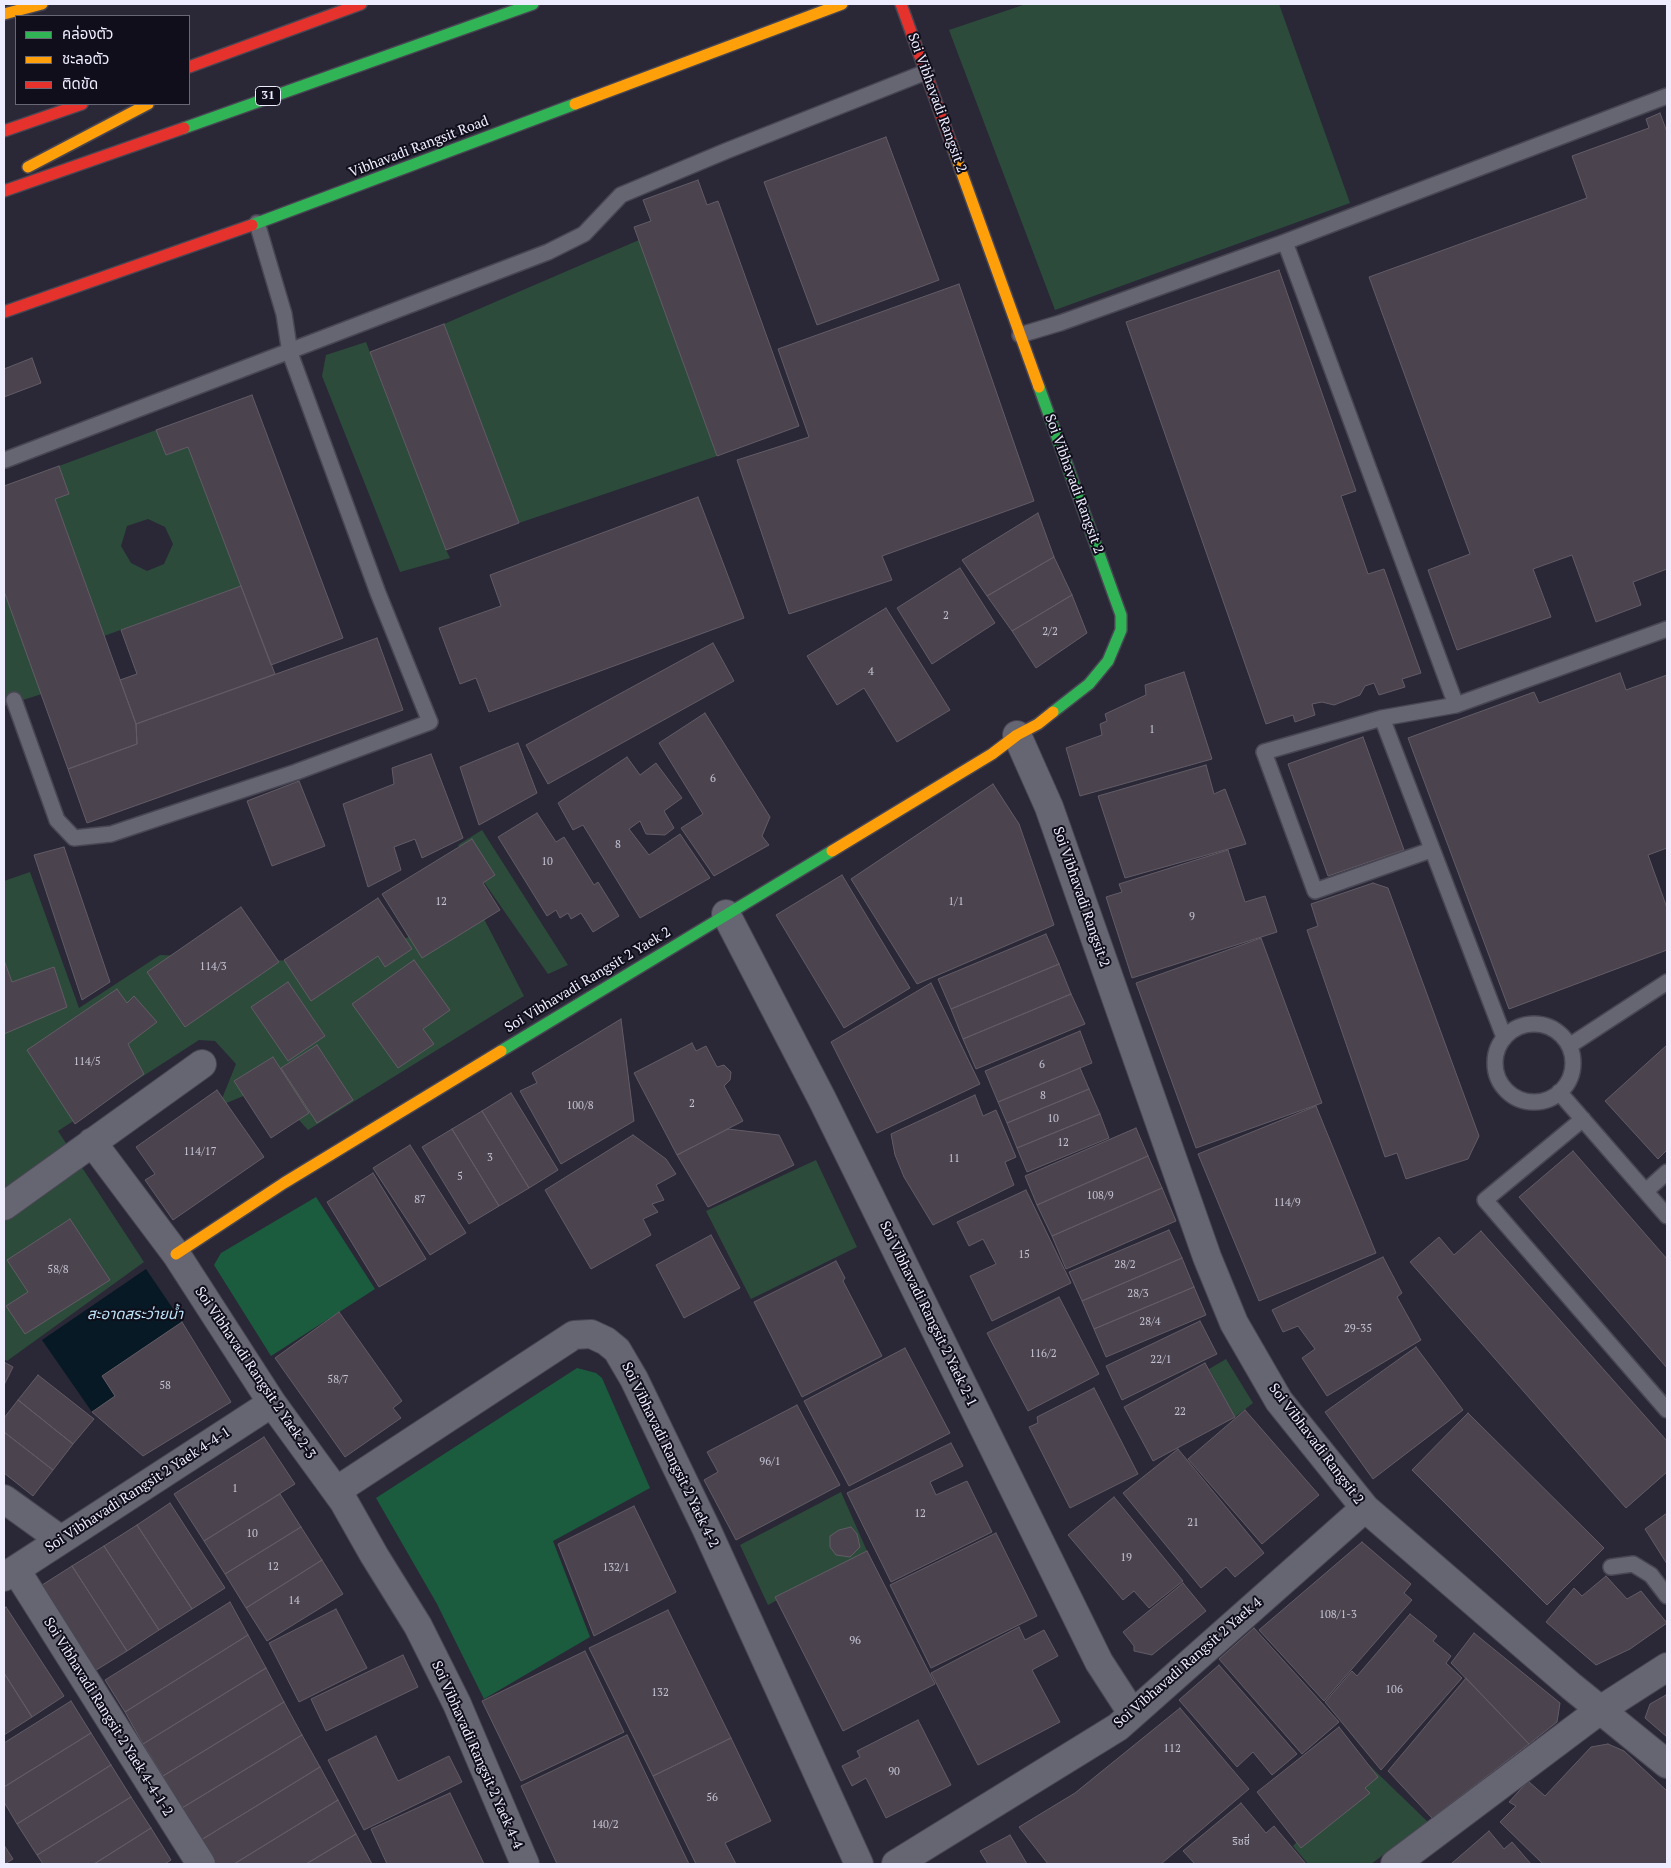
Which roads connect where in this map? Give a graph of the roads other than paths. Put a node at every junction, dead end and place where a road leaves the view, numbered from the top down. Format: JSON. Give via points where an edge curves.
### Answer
{"nodes":[{"id":1,"x":42,"y":4,"type":"edge"},
{"id":2,"x":361,"y":4,"type":"edge"},
{"id":3,"x":533,"y":4,"type":"edge"},
{"id":4,"x":842,"y":4,"type":"edge"},
{"id":5,"x":901,"y":4,"type":"edge"},
{"id":6,"x":4,"y":14,"type":"edge"},
{"id":7,"x":275,"y":36,"type":"junction"},
{"id":8,"x":190,"y":66,"type":"edge"},
{"id":9,"x":926,"y":72,"type":"junction"},
{"id":10,"x":206,"y":73,"type":"dead end"},
{"id":11,"x":1667,"y":96,"type":"edge"},
{"id":12,"x":79,"y":105,"type":"edge"},
{"id":13,"x":146,"y":105,"type":"edge"},
{"id":14,"x":4,"y":131,"type":"edge"},
{"id":15,"x":12,"y":176,"type":"edge"},
{"id":16,"x":4,"y":190,"type":"edge"},
{"id":17,"x":257,"y":224,"type":"junction"},
{"id":18,"x":1285,"y":242,"type":"junction"},
{"id":19,"x":4,"y":312,"type":"edge"},
{"id":20,"x":1020,"y":334,"type":"junction"},
{"id":21,"x":290,"y":353,"type":"junction"},
{"id":22,"x":5,"y":460,"type":"dead end"},
{"id":23,"x":1667,"y":629,"type":"edge"},
{"id":24,"x":14,"y":700,"type":"dead end"},
{"id":25,"x":1456,"y":705,"type":"junction"},
{"id":26,"x":1382,"y":718,"type":"junction"},
{"id":27,"x":1017,"y":736,"type":"junction"},
{"id":28,"x":1432,"y":850,"type":"junction"},
{"id":29,"x":726,"y":914,"type":"junction"},
{"id":30,"x":1667,"y":982,"type":"edge"},
{"id":31,"x":1504,"y":1038,"type":"junction"},
{"id":32,"x":1569,"y":1046,"type":"junction"},
{"id":33,"x":202,"y":1064,"type":"dead end"},
{"id":34,"x":1559,"y":1092,"type":"junction"},
{"id":35,"x":1583,"y":1119,"type":"junction"},
{"id":36,"x":92,"y":1142,"type":"junction"},
{"id":37,"x":1667,"y":1172,"type":"edge"},
{"id":38,"x":1646,"y":1191,"type":"junction"},
{"id":39,"x":4,"y":1206,"type":"edge"},
{"id":40,"x":1667,"y":1216,"type":"edge"},
{"id":41,"x":176,"y":1254,"type":"junction"},
{"id":42,"x":272,"y":1402,"type":"junction"},
{"id":43,"x":1667,"y":1410,"type":"edge"},
{"id":44,"x":336,"y":1491,"type":"junction"},
{"id":45,"x":4,"y":1499,"type":"edge"},
{"id":46,"x":1365,"y":1508,"type":"junction"},
{"id":47,"x":61,"y":1540,"type":"junction"},
{"id":48,"x":1611,"y":1567,"type":"dead end"},
{"id":49,"x":10,"y":1573,"type":"edge"},
{"id":50,"x":1667,"y":1596,"type":"edge"},
{"id":51,"x":1667,"y":1667,"type":"edge"},
{"id":52,"x":1600,"y":1710,"type":"junction"},
{"id":53,"x":1132,"y":1714,"type":"junction"},
{"id":54,"x":1667,"y":1764,"type":"edge"},
{"id":55,"x":201,"y":1864,"type":"edge"},
{"id":56,"x":525,"y":1864,"type":"edge"},
{"id":57,"x":859,"y":1864,"type":"edge"},
{"id":58,"x":896,"y":1864,"type":"edge"},
{"id":59,"x":1395,"y":1864,"type":"edge"}],
"edges":[{"from":1,"to":6,"type":"main road"},
{"from":2,"to":7,"type":"main road"},
{"from":3,"to":16,"type":"main road","number":"31"},
{"from":4,"to":17,"type":"main road","name":"Vibhavadi Rangsit Road"},
{"from":5,"to":9,"type":"main road","name":"Soi Vibhavadi Rangsit 2"},
{"from":7,"to":8,"type":"main road"},
{"from":7,"to":10,"type":"main road"},
{"from":9,"to":20,"type":"main road","name":"Soi Vibhavadi Rangsit 2"},
{"from":9,"to":21,"type":"lane","via":[[621,195],[584,234],[548,252]]},
{"from":11,"to":18,"type":"lane"},
{"from":12,"to":14,"type":"main road"},
{"from":13,"to":15,"type":"main road"},
{"from":17,"to":19,"type":"main road","name":"Vibhavadi Rangsit Road"},
{"from":17,"to":21,"type":"lane","via":[[284,314]]},
{"from":18,"to":20,"type":"lane","via":[[1060,323]]},
{"from":18,"to":25,"type":"lane"},
{"from":20,"to":27,"type":"main road","name":"Soi Vibhavadi Rangsit 2","via":[[1121,615],[1121,630],[1108,661],[1089,684],[1038,724]]},
{"from":21,"to":22,"type":"lane"},
{"from":21,"to":24,"type":"lane","via":[[378,593],[430,722],[296,772],[111,834],[74,838],[57,820]]},
{"from":23,"to":25,"type":"lane"},
{"from":25,"to":26,"type":"lane"},
{"from":26,"to":28,"type":"lane"},
{"from":26,"to":28,"type":"lane","via":[[1264,752],[1316,892]]},
{"from":27,"to":29,"type":"main road","name":"Soi Vibhavadi Rangsit 2 Yaek 2"},
{"from":27,"to":46,"type":"street","name":"Soi Vibhavadi Rangsit 2","via":[[1049,807],[1207,1257],[1234,1323],[1279,1401]]},
{"from":28,"to":31,"type":"lane"},
{"from":29,"to":41,"type":"main road","name":"Soi Vibhavadi Rangsit 2 Yaek 2","via":[[284,1184]]},
{"from":29,"to":53,"type":"street","name":"Soi Vibhavadi Rangsit 2 Yaek 2-1","via":[[822,1099],[1099,1662]]},
{"from":30,"to":32,"type":"lane"},
{"from":31,"to":32,"type":"lane","via":[[1525,1024],[1538,1024],[1551,1028]]},
{"from":31,"to":34,"type":"lane","via":[[1494,1061],[1502,1086],[1511,1095],[1523,1101],[1536,1102],[1548,1100]]},
{"from":32,"to":34,"type":"lane","via":[[1572,1071],[1568,1083]]},
{"from":33,"to":36,"type":"street"},
{"from":34,"to":35,"type":"lane"},
{"from":35,"to":38,"type":"lane"},
{"from":35,"to":43,"type":"lane","via":[[1485,1200]]},
{"from":36,"to":39,"type":"street"},
{"from":36,"to":41,"type":"street"},
{"from":37,"to":38,"type":"lane"},
{"from":38,"to":40,"type":"lane"},
{"from":41,"to":42,"type":"street","name":"Soi Vibhavadi Rangsit 2 Yaek 2-3"},
{"from":42,"to":44,"type":"street","name":"Soi Vibhavadi Rangsit 2 Yaek 2-3"},
{"from":42,"to":47,"type":"street","name":"Soi Vibhavadi Rangsit 2 Yaek 4-4-1"},
{"from":44,"to":56,"type":"street","name":"Soi Vibhavadi Rangsit 2 Yaek 4-4","via":[[418,1626],[458,1704]]},
{"from":44,"to":57,"type":"street","name":"Soi Vibhavadi Rangsit 2 Yaek 4-2","via":[[574,1335],[591,1334],[606,1341],[617,1350],[634,1379]]},
{"from":45,"to":47,"type":"street"},
{"from":46,"to":52,"type":"street","name":"Soi Vibhavadi Rangsit 2"},
{"from":46,"to":53,"type":"street","name":"Soi Vibhavadi Rangsit 2 Yaek 4"},
{"from":47,"to":49,"type":"street","name":"Soi Vibhavadi Rangsit 2 Yaek 4-4-1"},
{"from":48,"to":50,"type":"lane","via":[[1632,1564],[1651,1575]]},
{"from":49,"to":55,"type":"street","name":"Soi Vibhavadi Rangsit 2 Yaek 4-4-1-2"},
{"from":51,"to":52,"type":"street"},
{"from":52,"to":54,"type":"street","name":"Soi Vibhavadi Rangsit 2"},
{"from":52,"to":59,"type":"street"},
{"from":53,"to":58,"type":"street","name":"Soi Vibhavadi Rangsit 2 Yaek 4","via":[[1118,1727]]}]}
